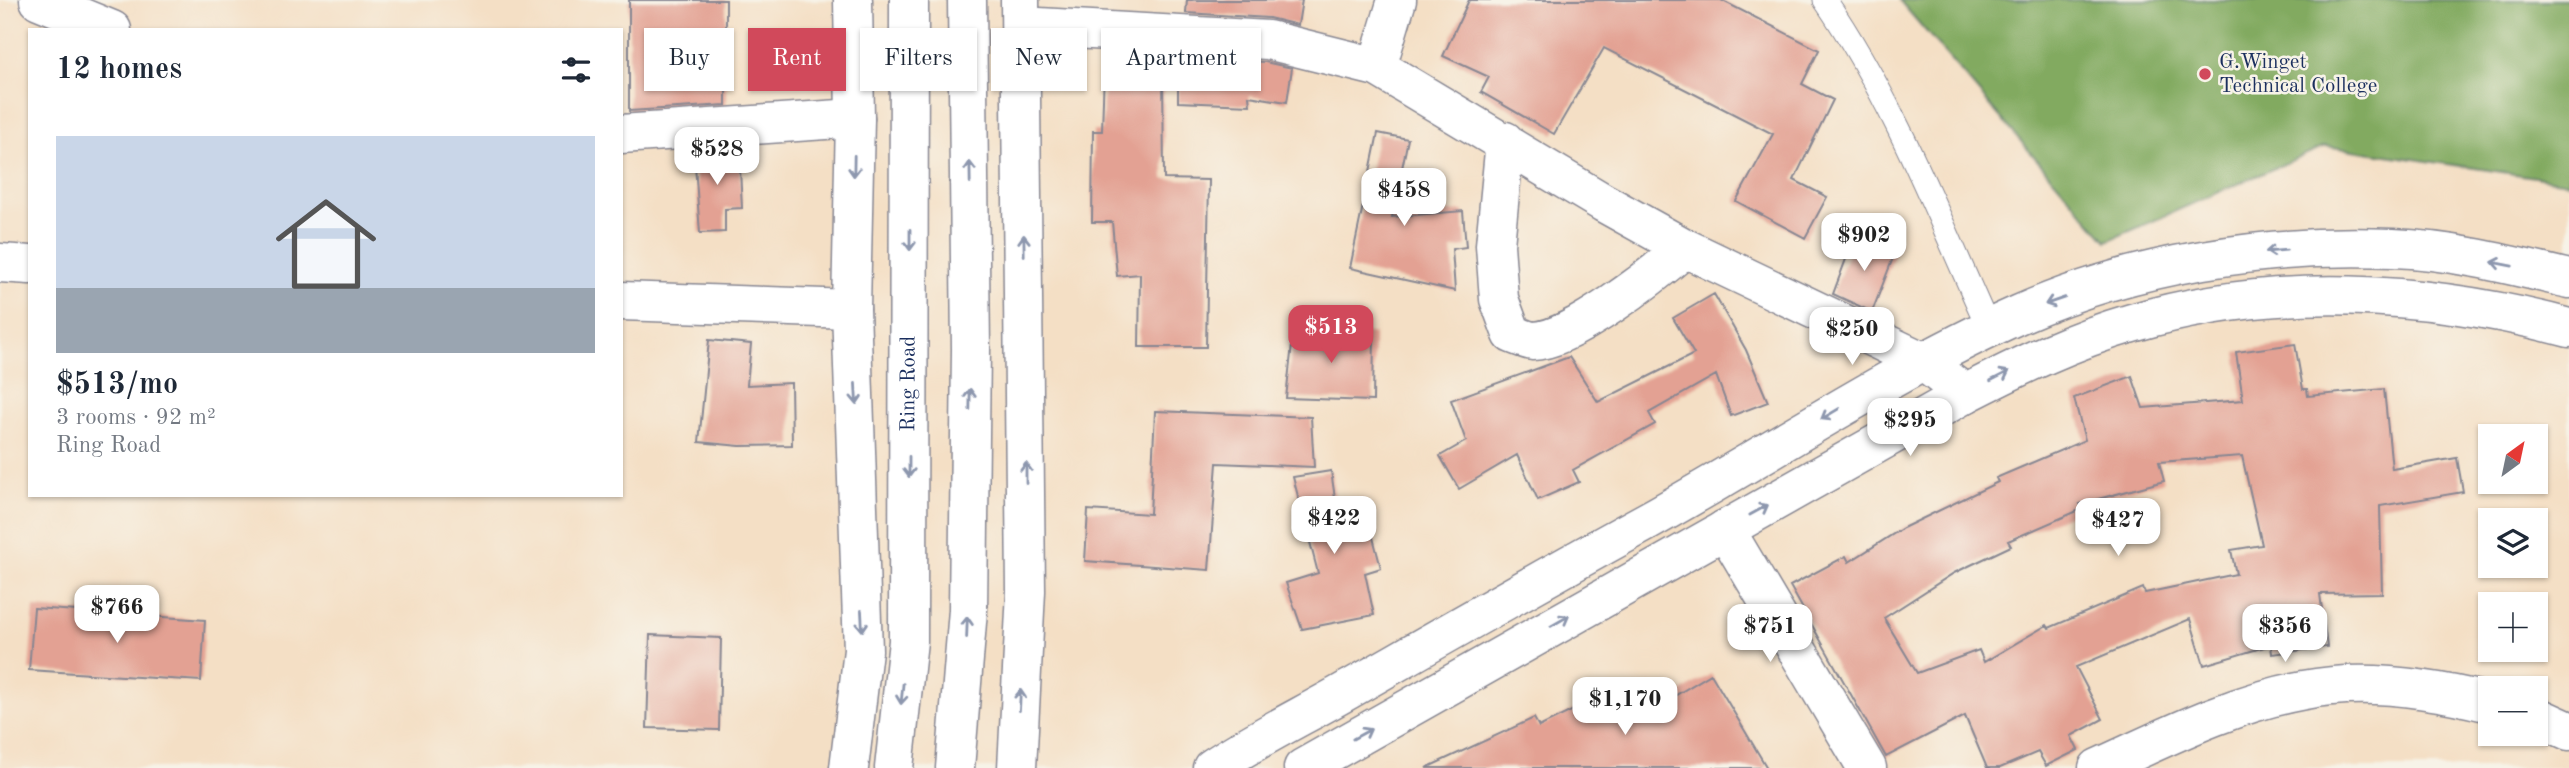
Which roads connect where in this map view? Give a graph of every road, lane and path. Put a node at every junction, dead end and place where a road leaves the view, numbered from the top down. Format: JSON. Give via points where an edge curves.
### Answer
{"nodes":[{"id":1,"x":39,"y":0,"type":"edge"},
{"id":2,"x":853,"y":0,"type":"edge"},
{"id":3,"x":909,"y":0,"type":"edge"},
{"id":4,"x":967,"y":0,"type":"edge"},
{"id":5,"x":1397,"y":0,"type":"edge"},
{"id":6,"x":1825,"y":0,"type":"edge"},
{"id":7,"x":1021,"y":13,"type":"edge"},
{"id":8,"x":107,"y":28,"type":"edge"},
{"id":9,"x":1377,"y":67,"type":"junction"},
{"id":10,"x":855,"y":118,"type":"junction"},
{"id":11,"x":623,"y":134,"type":"edge"},
{"id":12,"x":1505,"y":141,"type":"junction"},
{"id":13,"x":1685,"y":248,"type":"junction"},
{"id":14,"x":0,"y":264,"type":"edge"},
{"id":15,"x":28,"y":265,"type":"edge"},
{"id":16,"x":2569,"y":279,"type":"edge"},
{"id":17,"x":623,"y":301,"type":"edge"},
{"id":18,"x":852,"y":309,"type":"junction"},
{"id":19,"x":2569,"y":328,"type":"edge"},
{"id":20,"x":1989,"y":329,"type":"junction"},
{"id":21,"x":1924,"y":362,"type":"junction"},
{"id":22,"x":1965,"y":394,"type":"junction"},
{"id":23,"x":1725,"y":529,"type":"junction"},
{"id":24,"x":2478,"y":701,"type":"edge"},
{"id":25,"x":2548,"y":721,"type":"edge"},
{"id":26,"x":2569,"y":731,"type":"edge"},
{"id":27,"x":849,"y":768,"type":"edge"},
{"id":28,"x":894,"y":768,"type":"edge"},
{"id":29,"x":956,"y":768,"type":"edge"},
{"id":30,"x":1017,"y":768,"type":"edge"},
{"id":31,"x":1212,"y":768,"type":"edge"},
{"id":32,"x":1303,"y":768,"type":"edge"},
{"id":33,"x":1867,"y":768,"type":"edge"},
{"id":34,"x":2098,"y":768,"type":"edge"}],
"edges":[{"from":1,"to":8,"type":"main road"},
{"from":2,"to":10,"type":"main road"},
{"from":3,"to":28,"type":"main road","name":"Ring Road","one_way":true,"via":[[908,641]]},
{"from":29,"to":4,"type":"main road","one_way":true,"via":[[968,610]]},
{"from":5,"to":9,"type":"main road"},
{"from":6,"to":20,"type":"lane","via":[[1856,46]]},
{"from":7,"to":9,"type":"main road","via":[[1268,40]]},
{"from":30,"to":7,"type":"main road","one_way":true,"via":[[1026,591]]},
{"from":9,"to":12,"type":"main road"},
{"from":10,"to":11,"type":"main road"},
{"from":10,"to":18,"type":"main road","one_way":true},
{"from":12,"to":13,"type":"main road","via":[[1604,204]]},
{"from":12,"to":13,"type":"main road","via":[[1496,245],[1499,299],[1512,334],[1531,341],[1553,337],[1638,289]]},
{"from":13,"to":21,"type":"main road"},
{"from":14,"to":15,"type":"main road"},
{"from":16,"to":20,"type":"main road","one_way":true,"via":[[2395,247],[2280,250],[2223,256],[2121,278]]},
{"from":17,"to":18,"type":"main road"},
{"from":18,"to":27,"type":"main road","one_way":true,"via":[[863,650]]},
{"from":22,"to":19,"type":"main road","one_way":true,"via":[[2067,346],[2133,323],[2251,301],[2315,295],[2394,296],[2503,311]]},
{"from":20,"to":21,"type":"main road"},
{"from":21,"to":22,"type":"main road"},
{"from":21,"to":31,"type":"main road","one_way":true},
{"from":23,"to":22,"type":"main road","one_way":true},
{"from":32,"to":23,"type":"main road","one_way":true},
{"from":23,"to":33,"type":"main road"},
{"from":24,"to":34,"type":"main road","via":[[2397,687],[2305,689],[2255,702]]},
{"from":25,"to":26,"type":"main road"}]}
